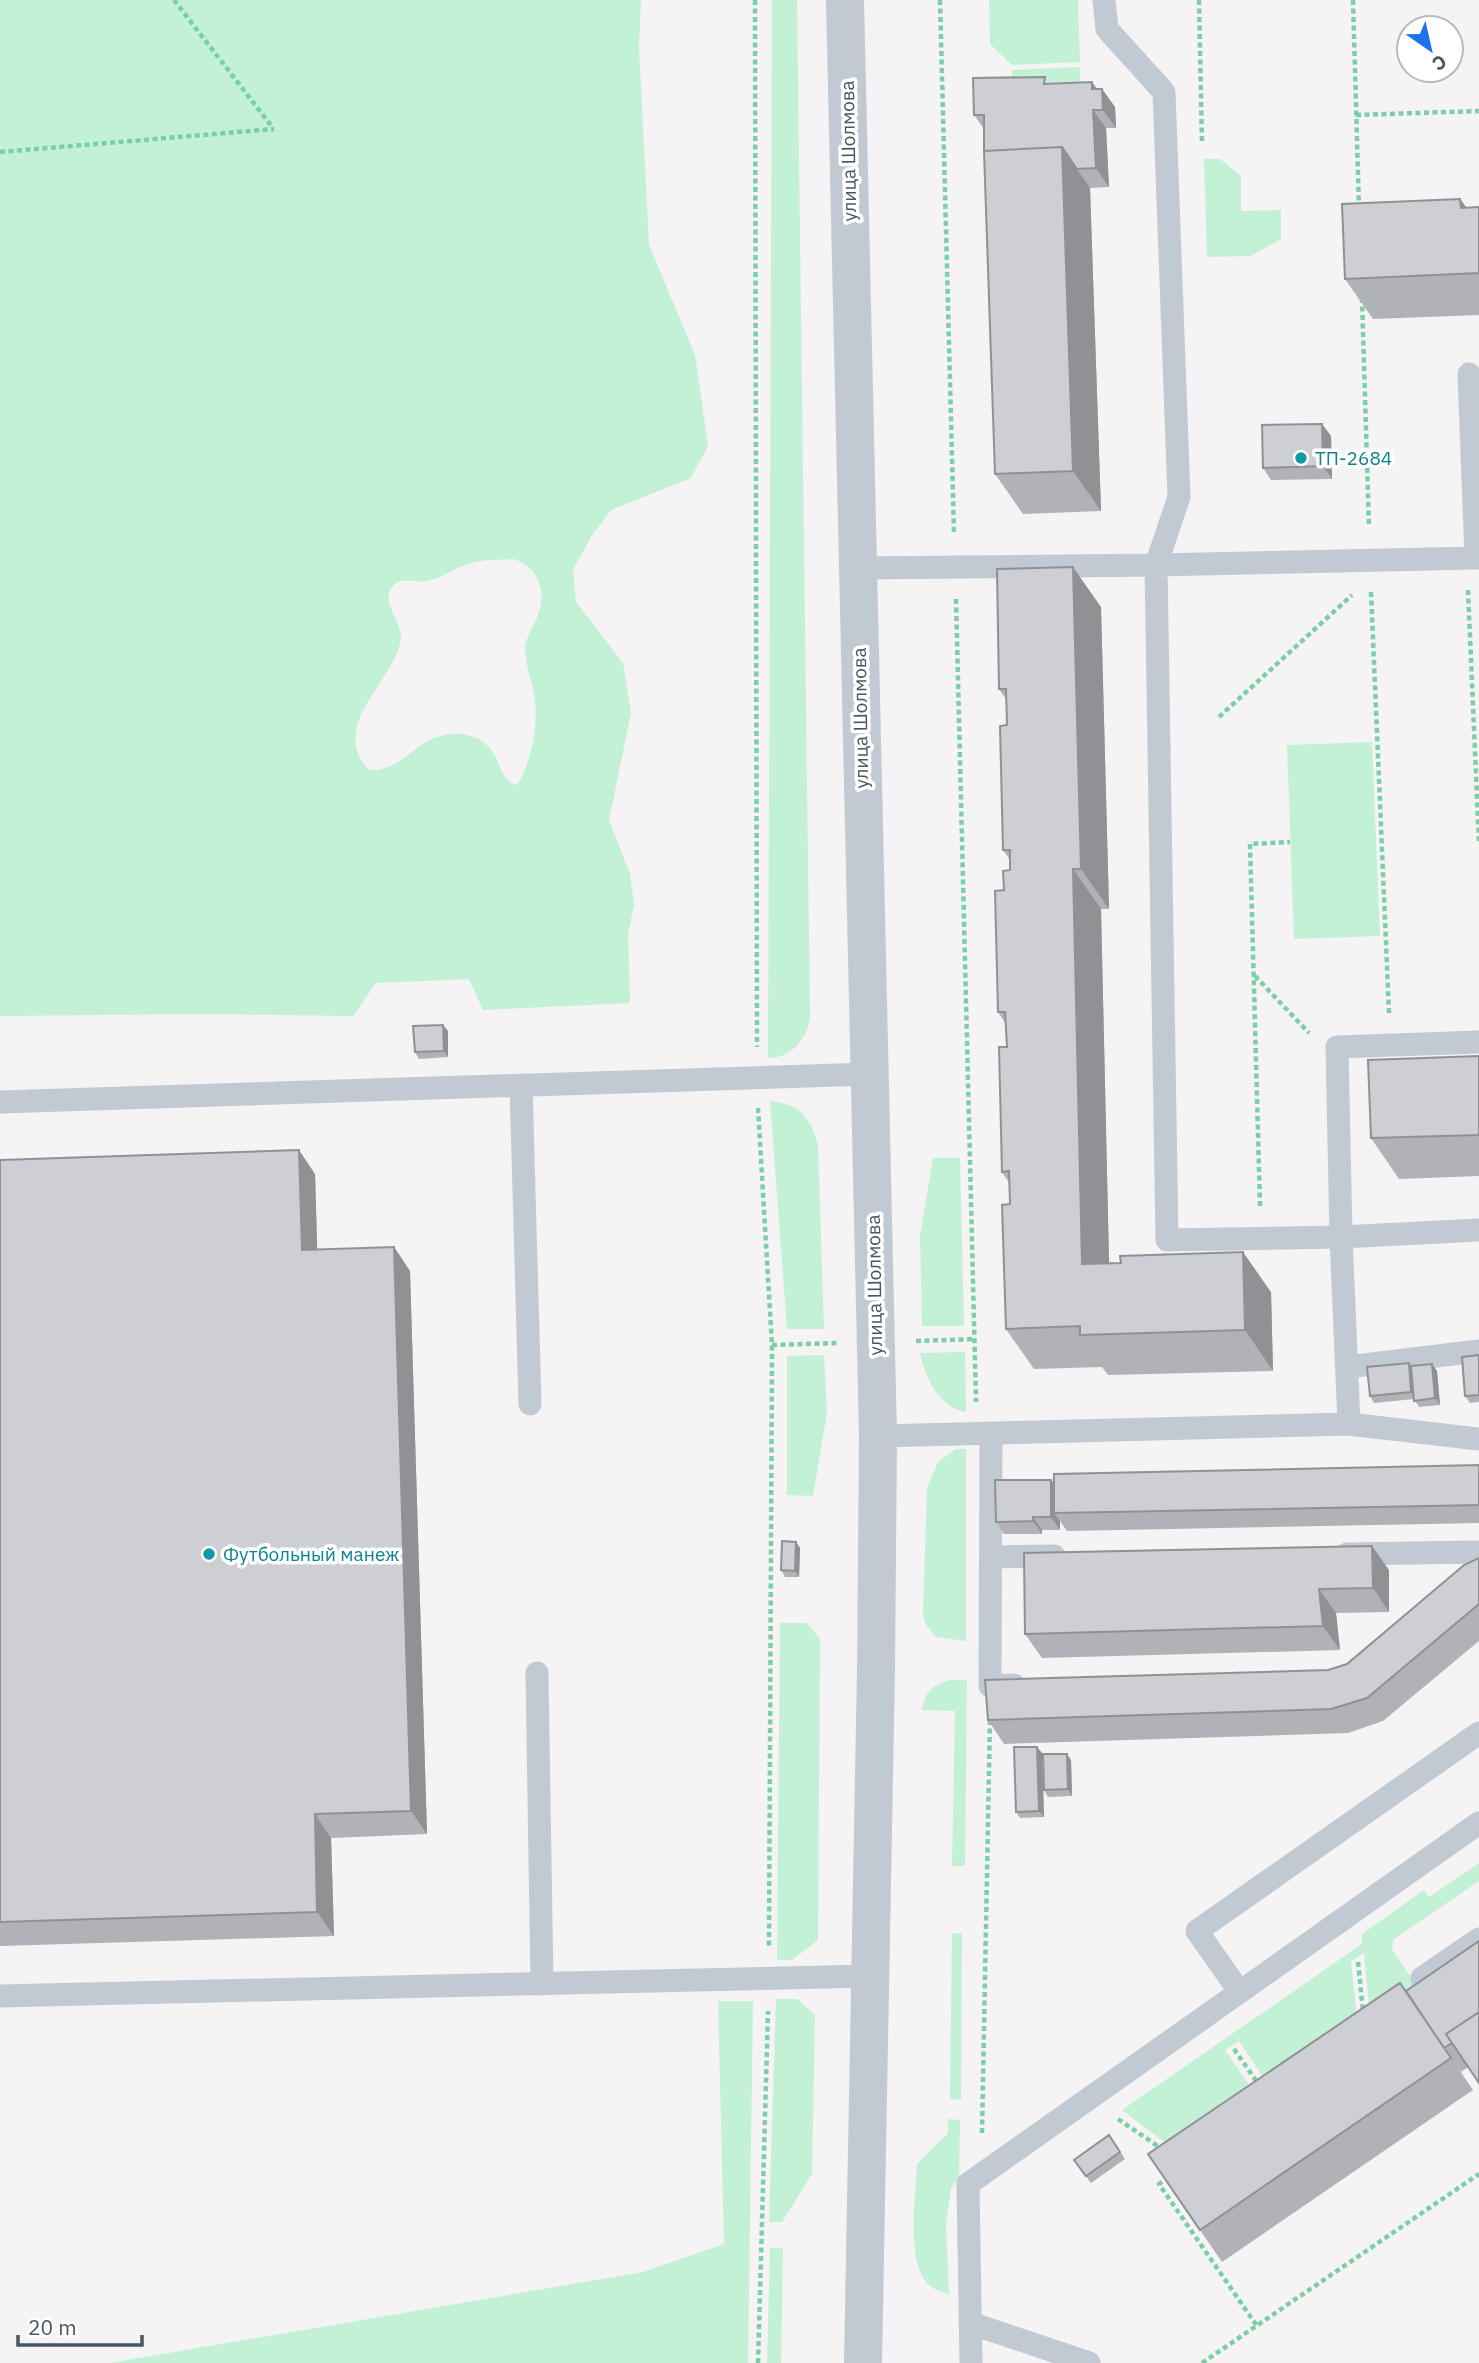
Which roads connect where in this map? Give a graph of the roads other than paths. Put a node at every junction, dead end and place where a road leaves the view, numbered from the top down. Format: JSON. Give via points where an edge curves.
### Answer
{"nodes":[{"id":1,"x":845,"y":0,"type":"edge"},
{"id":2,"x":1104,"y":0,"type":"edge"},
{"id":3,"x":1469,"y":374,"type":"dead end"},
{"id":4,"x":1474,"y":558,"type":"edge"},
{"id":5,"x":1156,"y":565,"type":"junction"},
{"id":6,"x":857,"y":568,"type":"junction"},
{"id":7,"x":1479,"y":1042,"type":"edge"},
{"id":8,"x":869,"y":1074,"type":"junction"},
{"id":9,"x":521,"y":1085,"type":"junction"},
{"id":10,"x":0,"y":1102,"type":"edge"},
{"id":11,"x":1479,"y":1230,"type":"edge"},
{"id":12,"x":1341,"y":1237,"type":"junction"},
{"id":13,"x":1479,"y":1351,"type":"edge"},
{"id":14,"x":1347,"y":1367,"type":"junction"},
{"id":15,"x":530,"y":1404,"type":"dead end"},
{"id":16,"x":1349,"y":1424,"type":"junction"},
{"id":17,"x":984,"y":1433,"type":"junction"},
{"id":18,"x":878,"y":1436,"type":"junction"},
{"id":19,"x":1479,"y":1439,"type":"edge"},
{"id":20,"x":1326,"y":1554,"type":"edge"},
{"id":21,"x":1074,"y":1556,"type":"edge"},
{"id":22,"x":991,"y":1557,"type":"junction"},
{"id":23,"x":1476,"y":1561,"type":"edge"},
{"id":24,"x":537,"y":1673,"type":"dead end"},
{"id":25,"x":1032,"y":1685,"type":"edge"},
{"id":26,"x":1479,"y":1733,"type":"edge"},
{"id":27,"x":1479,"y":1823,"type":"edge"},
{"id":28,"x":1479,"y":1939,"type":"edge"},
{"id":29,"x":870,"y":1976,"type":"junction"},
{"id":30,"x":1422,"y":1979,"type":"edge"},
{"id":31,"x":542,"y":1984,"type":"junction"},
{"id":32,"x":1239,"y":1991,"type":"junction"},
{"id":33,"x":0,"y":1996,"type":"edge"},
{"id":34,"x":970,"y":2323,"type":"junction"},
{"id":35,"x":863,"y":2363,"type":"edge"},
{"id":36,"x":971,"y":2363,"type":"edge"},
{"id":37,"x":1089,"y":2363,"type":"edge"}],
"edges":[{"from":1,"to":6,"type":"street","name":"улица Шолмова"},
{"from":2,"to":5,"type":"lane","via":[[1107,29],[1164,92],[1179,497]]},
{"from":3,"to":4,"type":"lane"},
{"from":4,"to":5,"type":"lane","via":[[1370,569]]},
{"from":5,"to":6,"type":"lane"},
{"from":5,"to":12,"type":"lane","via":[[1167,1240]]},
{"from":6,"to":8,"type":"street","name":"улица Шолмова"},
{"from":7,"to":12,"type":"lane","via":[[1337,1047]]},
{"from":8,"to":9,"type":"lane"},
{"from":8,"to":18,"type":"street","name":"улица Шолмова"},
{"from":9,"to":10,"type":"lane"},
{"from":9,"to":15,"type":"lane"},
{"from":11,"to":12,"type":"lane"},
{"from":12,"to":14,"type":"lane"},
{"from":13,"to":14,"type":"lane"},
{"from":14,"to":16,"type":"lane"},
{"from":16,"to":17,"type":"lane"},
{"from":16,"to":19,"type":"lane"},
{"from":17,"to":18,"type":"lane"},
{"from":17,"to":22,"type":"lane"},
{"from":18,"to":29,"type":"street","name":"улица Шолмова"},
{"from":20,"to":23,"type":"lane"},
{"from":21,"to":22,"type":"lane"},
{"from":22,"to":25,"type":"lane","via":[[990,1686]]},
{"from":24,"to":31,"type":"lane"},
{"from":26,"to":32,"type":"lane","via":[[1197,1931]]},
{"from":27,"to":32,"type":"lane"},
{"from":28,"to":30,"type":"lane"},
{"from":29,"to":31,"type":"lane"},
{"from":29,"to":35,"type":"street","name":"улица Шолмова"},
{"from":31,"to":33,"type":"lane"},
{"from":32,"to":34,"type":"lane","via":[[968,2184]]},
{"from":34,"to":36,"type":"lane"},
{"from":34,"to":37,"type":"lane"}]}
